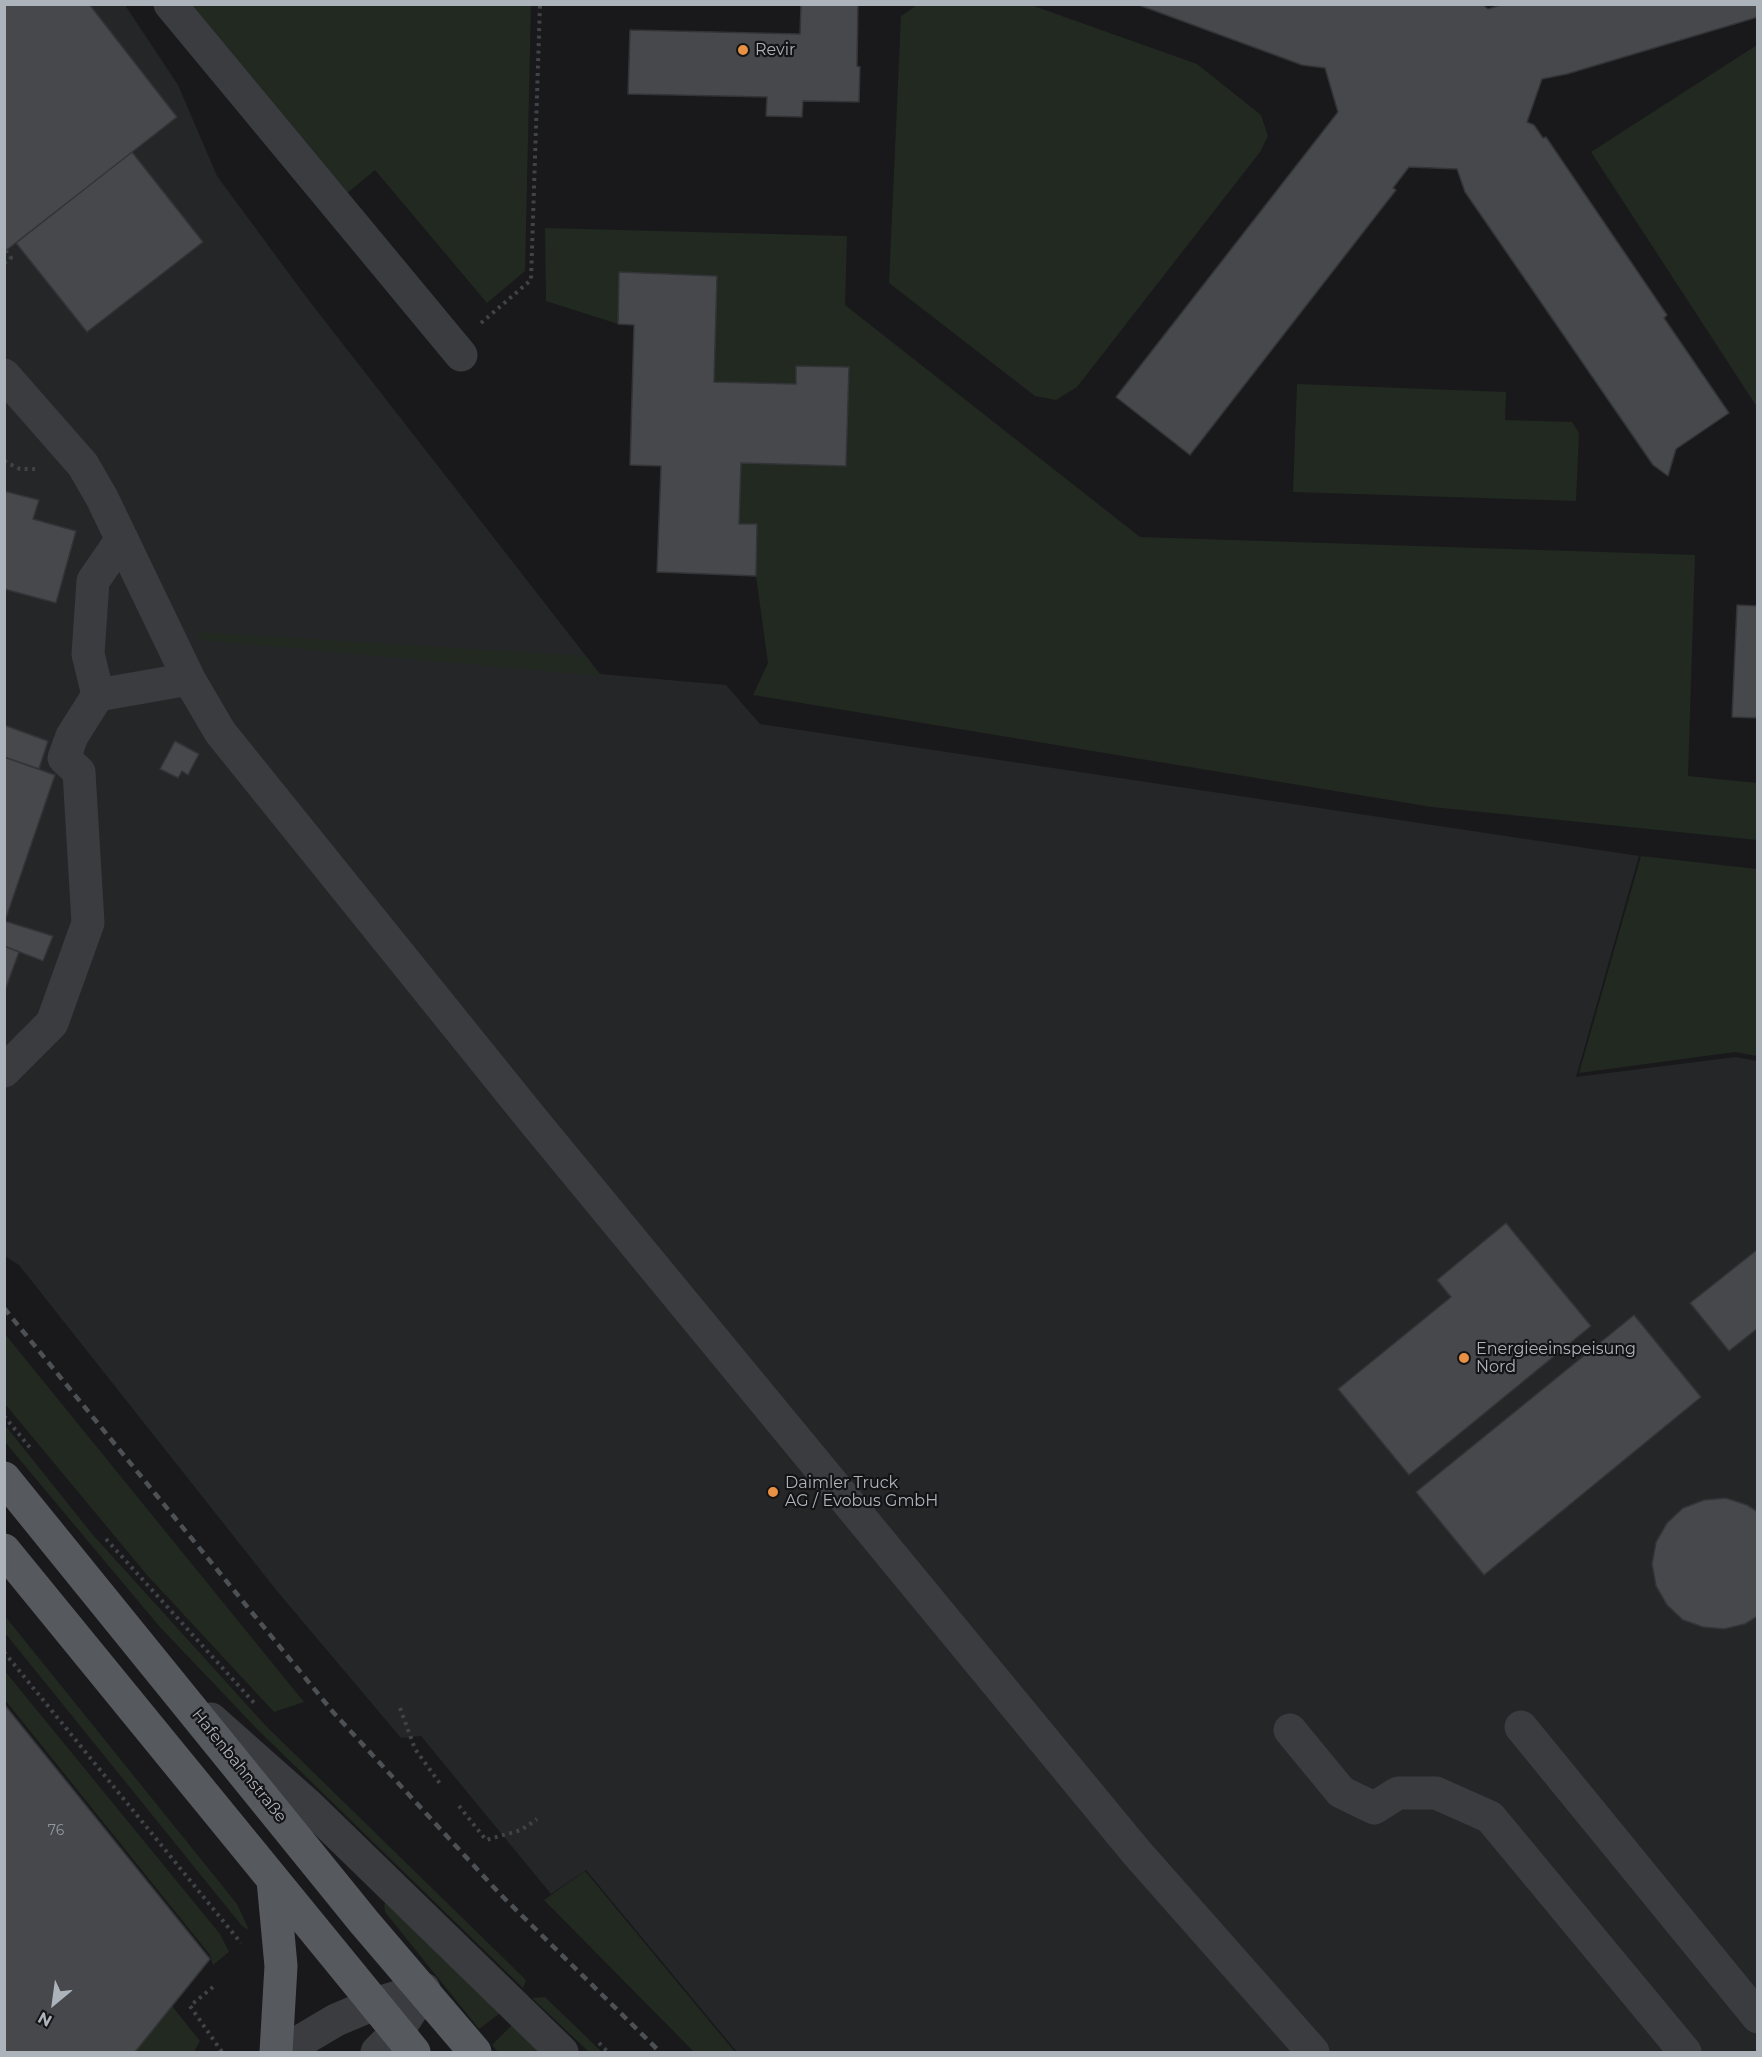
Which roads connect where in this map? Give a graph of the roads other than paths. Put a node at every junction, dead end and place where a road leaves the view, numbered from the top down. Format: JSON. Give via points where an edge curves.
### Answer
{"nodes":[{"id":1,"x":170,"y":4,"type":"edge"},
{"id":2,"x":457,"y":351,"type":"road end"},
{"id":3,"x":4,"y":375,"type":"edge"},
{"id":4,"x":122,"y":539,"type":"junction"},
{"id":5,"x":189,"y":679,"type":"junction"},
{"id":6,"x":98,"y":694,"type":"junction"},
{"id":7,"x":4,"y":1071,"type":"edge"},
{"id":8,"x":4,"y":1478,"type":"edge"},
{"id":9,"x":4,"y":1550,"type":"edge"},
{"id":10,"x":176,"y":1687,"type":"junction"},
{"id":11,"x":1521,"y":1727,"type":"dead end"},
{"id":12,"x":1290,"y":1730,"type":"dead end"},
{"id":13,"x":273,"y":1880,"type":"junction"},
{"id":14,"x":424,"y":1989,"type":"junction"},
{"id":15,"x":374,"y":2004,"type":"junction"},
{"id":16,"x":1758,"y":2017,"type":"edge"},
{"id":17,"x":396,"y":2046,"type":"edge"},
{"id":18,"x":276,"y":2052,"type":"edge"},
{"id":19,"x":282,"y":2052,"type":"edge"},
{"id":20,"x":476,"y":2052,"type":"edge"},
{"id":21,"x":562,"y":2052,"type":"edge"},
{"id":22,"x":1313,"y":2052,"type":"edge"},
{"id":23,"x":1685,"y":2052,"type":"edge"}],
"edges":[{"from":1,"to":2,"type":"street"},
{"from":3,"to":4,"type":"street","via":[[83,465]]},
{"from":4,"to":5,"type":"street"},
{"from":4,"to":6,"type":"street","via":[[93,581],[88,654]]},
{"from":5,"to":6,"type":"street"},
{"from":5,"to":22,"type":"street","via":[[220,732],[532,1119],[1177,1900]]},
{"from":6,"to":7,"type":"street","via":[[72,736],[64,758],[80,772],[88,923],[52,1023]]},
{"from":8,"to":10,"type":"main road","name":"Hafenbahnstraße"},
{"from":9,"to":13,"type":"main road"},
{"from":10,"to":14,"type":"main road","name":"Hafenbahnstraße","via":[[364,1922]]},
{"from":10,"to":21,"type":"street","via":[[308,1805]]},
{"from":11,"to":16,"type":"street"},
{"from":12,"to":23,"type":"street","via":[[1341,1792],[1374,1808],[1398,1793],[1436,1793],[1490,1817]]},
{"from":13,"to":15,"type":"main road"},
{"from":13,"to":18,"type":"main road","via":[[281,1966]]},
{"from":14,"to":15,"type":"street"},
{"from":14,"to":17,"type":"street"},
{"from":14,"to":20,"type":"main road","name":"Hafenbahnstraße"},
{"from":15,"to":17,"type":"main road"},
{"from":15,"to":19,"type":"street","via":[[336,2020]]}]}
